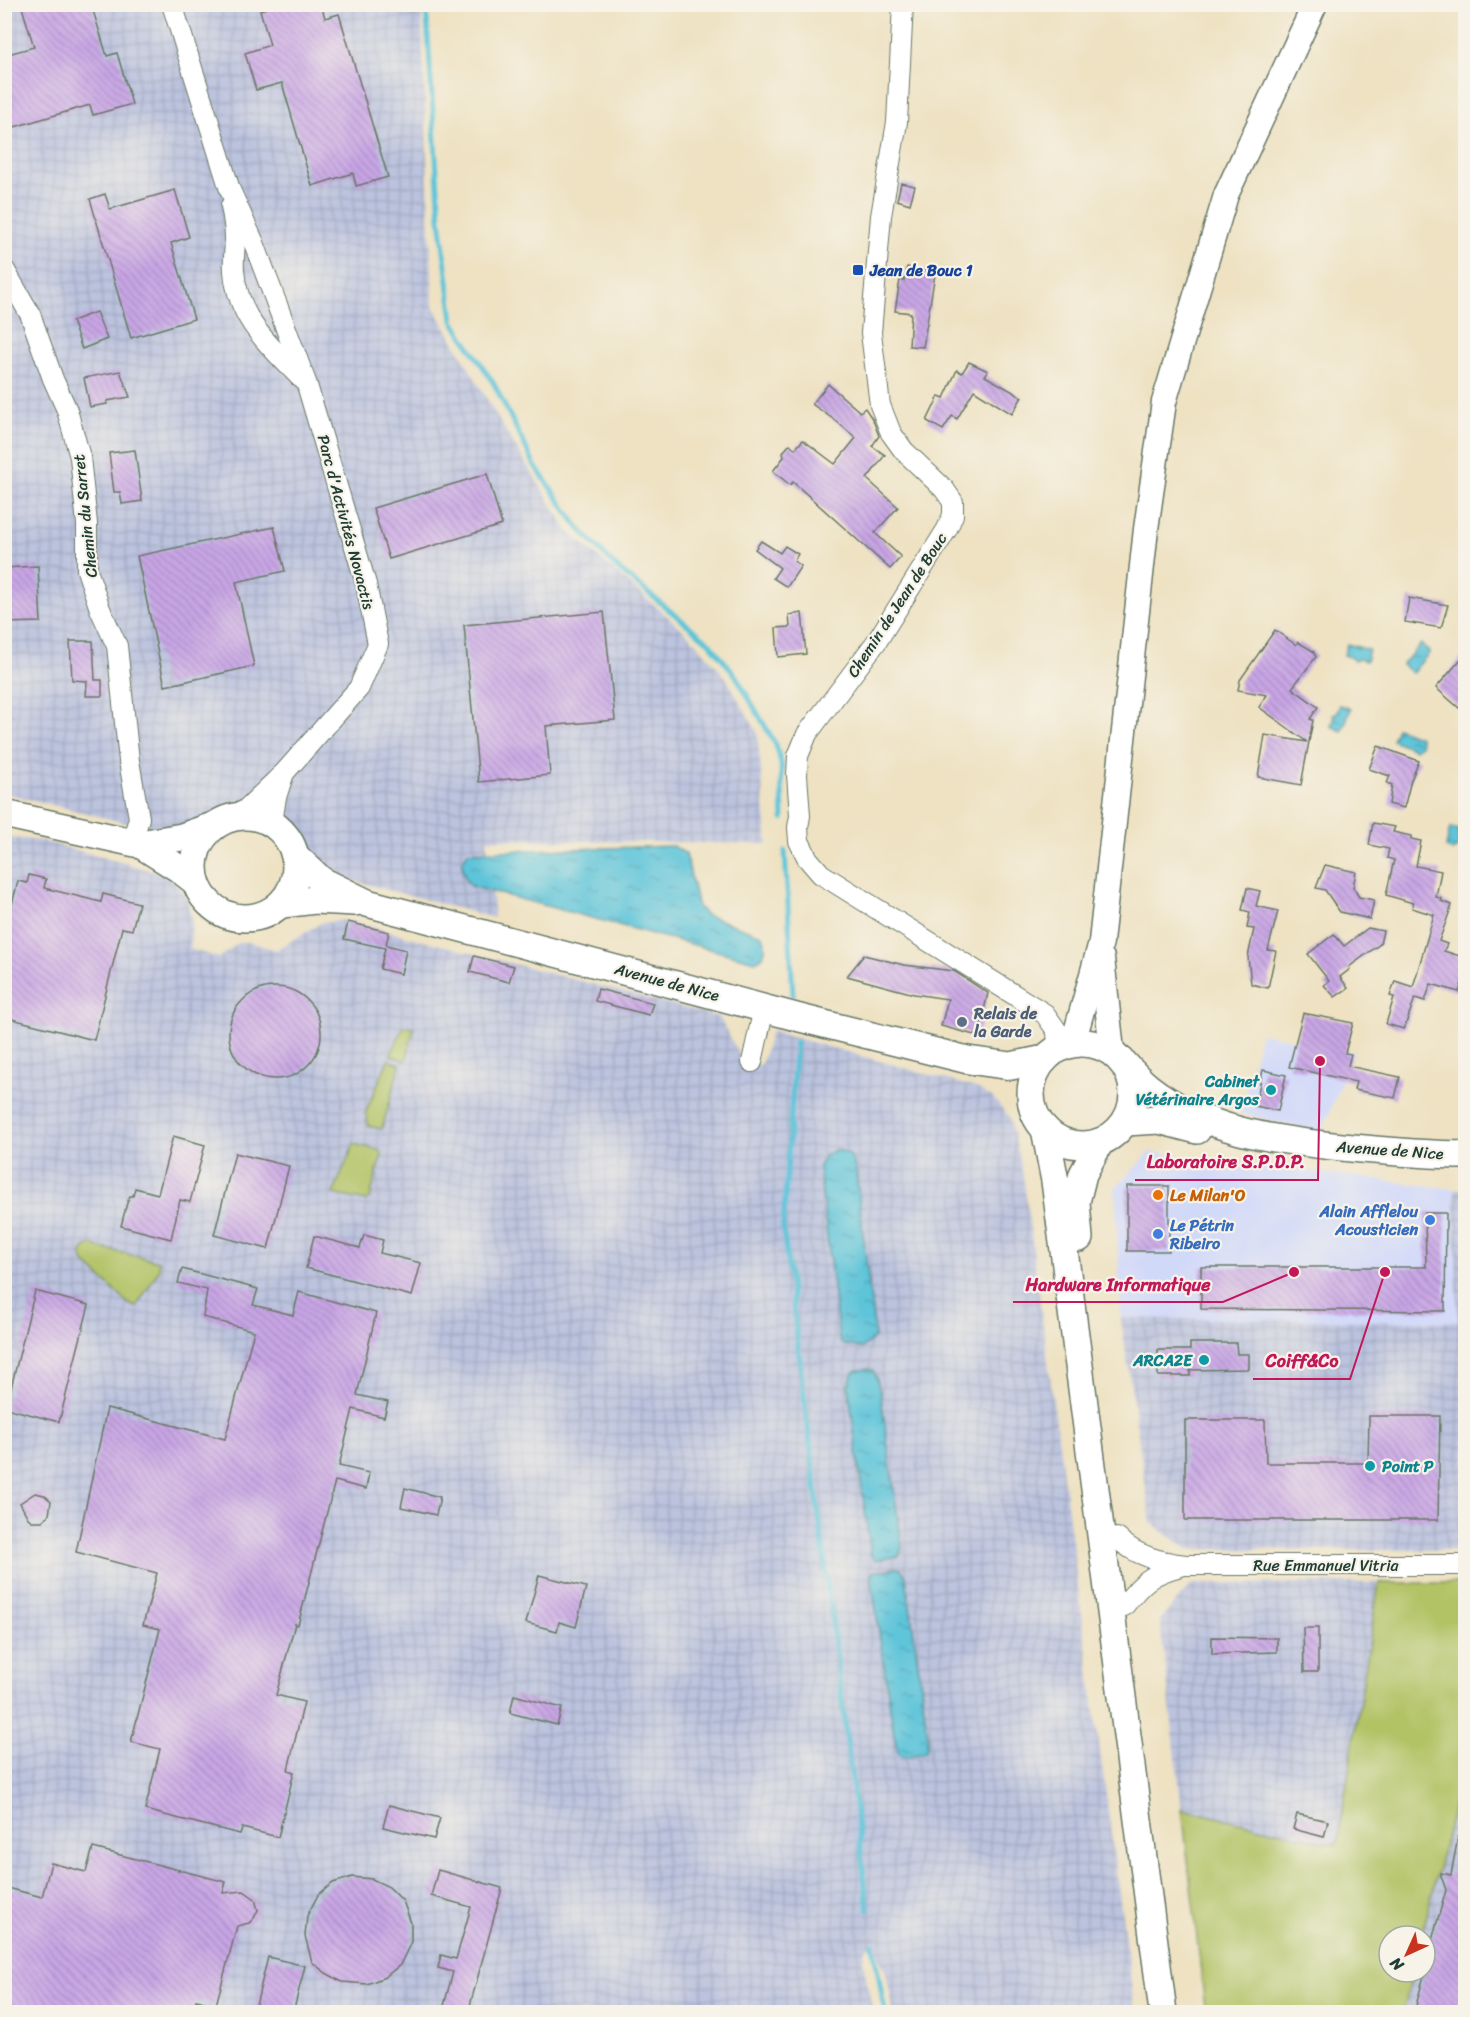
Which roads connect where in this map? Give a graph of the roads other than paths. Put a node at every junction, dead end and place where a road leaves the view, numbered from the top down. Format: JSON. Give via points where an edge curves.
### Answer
{"nodes":[{"id":1,"x":172,"y":4,"type":"edge"},
{"id":2,"x":903,"y":4,"type":"edge"},
{"id":3,"x":1315,"y":4,"type":"edge"},
{"id":4,"x":230,"y":190,"type":"junction"},
{"id":5,"x":4,"y":269,"type":"edge"},
{"id":6,"x":307,"y":384,"type":"junction"},
{"id":7,"x":284,"y":773,"type":"junction"},
{"id":8,"x":4,"y":814,"type":"edge"},
{"id":9,"x":228,"y":820,"type":"junction"},
{"id":10,"x":272,"y":823,"type":"junction"},
{"id":11,"x":136,"y":844,"type":"junction"},
{"id":12,"x":296,"y":857,"type":"junction"},
{"id":13,"x":196,"y":882,"type":"junction"},
{"id":14,"x":367,"y":903,"type":"junction"},
{"id":15,"x":282,"y":904,"type":"junction"},
{"id":16,"x":1101,"y":942,"type":"junction"},
{"id":17,"x":764,"y":1008,"type":"junction"},
{"id":18,"x":1059,"y":1050,"type":"junction"},
{"id":19,"x":1117,"y":1056,"type":"junction"},
{"id":20,"x":968,"y":1060,"type":"junction"},
{"id":21,"x":752,"y":1062,"type":"dead end"},
{"id":22,"x":1032,"y":1102,"type":"junction"},
{"id":23,"x":1125,"y":1122,"type":"junction"},
{"id":24,"x":1045,"y":1129,"type":"junction"},
{"id":25,"x":1100,"y":1142,"type":"junction"},
{"id":26,"x":1466,"y":1155,"type":"edge"},
{"id":27,"x":1466,"y":1167,"type":"edge"},
{"id":28,"x":1117,"y":1538,"type":"junction"},
{"id":29,"x":1186,"y":1565,"type":"junction"},
{"id":30,"x":1466,"y":1565,"type":"edge"},
{"id":31,"x":1124,"y":1606,"type":"junction"},
{"id":32,"x":1163,"y":2013,"type":"edge"},
{"id":33,"x":1180,"y":2013,"type":"edge"}],
"edges":[{"from":1,"to":4,"type":"street","name":"Parc d'Activités Novactis"},
{"from":2,"to":18,"type":"street","name":"Chemin de Jean de Bouc","via":[[897,122],[881,216],[871,333],[880,405],[891,433],[944,489],[952,502],[953,515],[877,641],[807,734],[798,756],[799,841],[821,874],[1045,1014],[1057,1031]]},
{"from":3,"to":16,"type":"street","via":[[1226,195],[1164,402],[1146,529]]},
{"from":4,"to":6,"type":"street","name":"Parc d'Activités Novactis"},
{"from":4,"to":6,"type":"street","name":"Parc d'Activités Novactis","via":[[234,270],[246,316]]},
{"from":5,"to":11,"type":"street","name":"Chemin du Sarret","via":[[30,314],[67,410],[80,457],[87,570],[117,646],[139,818]]},
{"from":6,"to":7,"type":"street","name":"Parc d'Activités Novactis","via":[[366,584],[378,644],[359,688]]},
{"from":7,"to":9,"type":"street","name":"Parc d'Activités Novactis"},
{"from":7,"to":10,"type":"street","name":"Parc d'Activités Novactis"},
{"from":8,"to":11,"type":"main road"},
{"from":9,"to":10,"type":"main road","via":[[262,817]]},
{"from":9,"to":11,"type":"main road","via":[[182,837]]},
{"from":9,"to":13,"type":"main road","via":[[204,836],[196,850]]},
{"from":10,"to":12,"type":"main road","via":[[290,841]]},
{"from":11,"to":13,"type":"main road"},
{"from":12,"to":14,"type":"main road","name":"Avenue de Nice","via":[[322,881]]},
{"from":12,"to":15,"type":"main road","via":[[295,882]]},
{"from":13,"to":15,"type":"main road","via":[[204,899],[234,918],[265,915]]},
{"from":14,"to":15,"type":"main road","name":"Avenue de Nice","via":[[315,900]]},
{"from":14,"to":17,"type":"main road","name":"Avenue de Nice"},
{"from":16,"to":18,"type":"street"},
{"from":16,"to":19,"type":"street"},
{"from":17,"to":20,"type":"main road","name":"Avenue de Nice"},
{"from":17,"to":21,"type":"street"},
{"from":18,"to":19,"type":"main road","via":[[1093,1044]]},
{"from":18,"to":20,"type":"main road","name":"Avenue de Nice","via":[[1011,1066]]},
{"from":18,"to":22,"type":"main road","via":[[1034,1079]]},
{"from":19,"to":23,"type":"main road","via":[[1132,1080],[1133,1102]]},
{"from":19,"to":26,"type":"main road","name":"Avenue de Nice","via":[[1146,1086],[1169,1102],[1228,1129],[1297,1143],[1422,1155]]},
{"from":20,"to":22,"type":"main road","name":"Avenue de Nice","via":[[1008,1082]]},
{"from":22,"to":24,"type":"main road"},
{"from":23,"to":25,"type":"main road","via":[[1114,1135]]},
{"from":23,"to":27,"type":"main road","name":"Avenue de Nice","via":[[1159,1120],[1276,1150]]},
{"from":24,"to":25,"type":"main road","via":[[1071,1144]]},
{"from":24,"to":32,"type":"main road","via":[[1055,1181]]},
{"from":25,"to":28,"type":"main road","via":[[1083,1174],[1076,1202]]},
{"from":28,"to":29,"type":"street","via":[[1145,1556]]},
{"from":28,"to":31,"type":"main road"},
{"from":29,"to":30,"type":"street","name":"Rue Emmanuel Vitria"},
{"from":29,"to":31,"type":"street","via":[[1153,1575]]},
{"from":31,"to":33,"type":"main road"}]}
